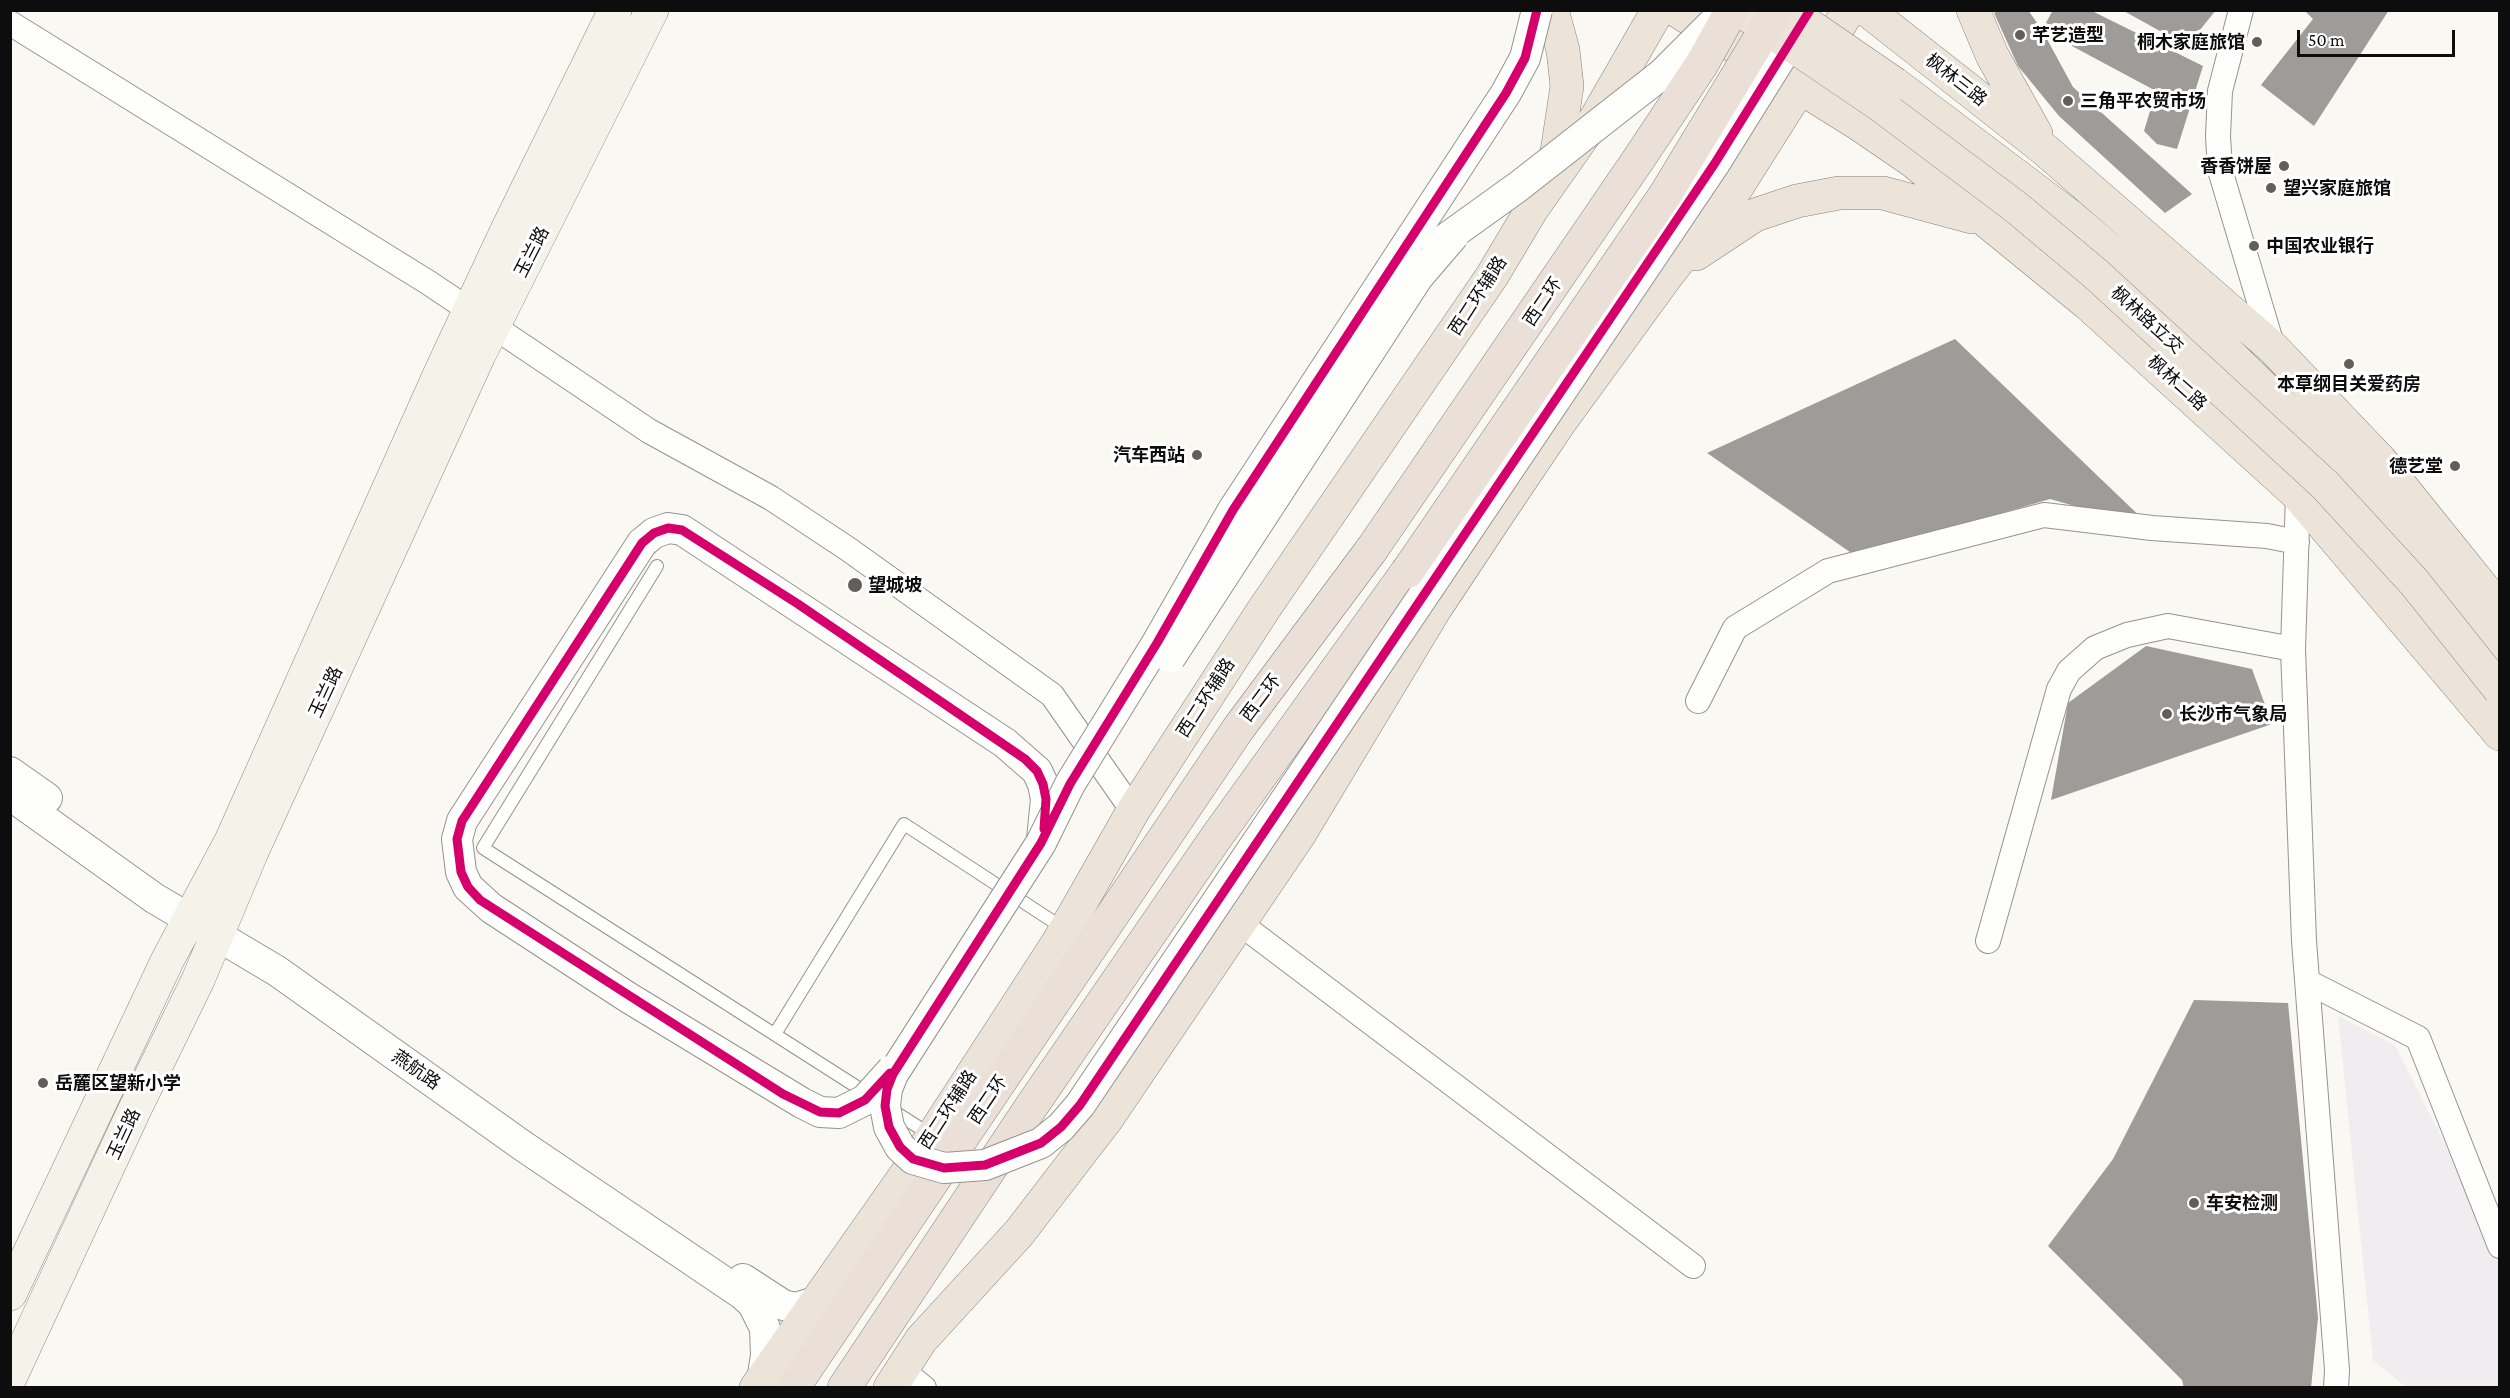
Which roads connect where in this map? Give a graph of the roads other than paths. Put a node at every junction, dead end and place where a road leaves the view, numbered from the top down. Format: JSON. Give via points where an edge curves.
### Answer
{"nodes":[{"id":1,"x":615,"y":10,"type":"edge"},
{"id":2,"x":652,"y":10,"type":"edge"},
{"id":3,"x":1537,"y":10,"type":"edge"},
{"id":4,"x":1552,"y":10,"type":"edge"},
{"id":5,"x":1658,"y":10,"type":"edge"},
{"id":6,"x":1676,"y":10,"type":"edge"},
{"id":7,"x":1725,"y":10,"type":"edge"},
{"id":8,"x":1732,"y":10,"type":"edge"},
{"id":9,"x":1740,"y":10,"type":"edge"},
{"id":10,"x":1778,"y":10,"type":"edge"},
{"id":11,"x":1786,"y":10,"type":"edge"},
{"id":12,"x":1810,"y":10,"type":"edge"},
{"id":13,"x":1849,"y":10,"type":"edge"},
{"id":14,"x":1867,"y":10,"type":"edge"},
{"id":15,"x":1973,"y":10,"type":"edge"},
{"id":16,"x":2241,"y":10,"type":"edge"},
{"id":17,"x":10,"y":23,"type":"edge"},
{"id":18,"x":1802,"y":88,"type":"junction"},
{"id":19,"x":2044,"y":149,"type":"junction"},
{"id":20,"x":1532,"y":209,"type":"junction"},
{"id":21,"x":1987,"y":220,"type":"junction"},
{"id":22,"x":1454,"y":235,"type":"junction"},
{"id":23,"x":1668,"y":274,"type":"junction"},
{"id":24,"x":1382,"y":281,"type":"junction"},
{"id":25,"x":481,"y":318,"type":"junction"},
{"id":26,"x":2273,"y":348,"type":"junction"},
{"id":27,"x":2298,"y":495,"type":"junction"},
{"id":28,"x":2298,"y":542,"type":"junction"},
{"id":29,"x":657,"y":567,"type":"dead end"},
{"id":30,"x":2499,"y":609,"type":"edge"},
{"id":31,"x":2499,"y":648,"type":"edge"},
{"id":32,"x":2293,"y":650,"type":"junction"},
{"id":33,"x":2499,"y":690,"type":"edge"},
{"id":34,"x":1698,"y":701,"type":"dead end"},
{"id":35,"x":2499,"y":734,"type":"edge"},
{"id":36,"x":10,"y":772,"type":"edge"},
{"id":37,"x":10,"y":795,"type":"edge"},
{"id":38,"x":1133,"y":812,"type":"junction"},
{"id":39,"x":1041,"y":843,"type":"junction"},
{"id":40,"x":207,"y":920,"type":"junction"},
{"id":41,"x":1238,"y":922,"type":"junction"},
{"id":42,"x":1065,"y":930,"type":"junction"},
{"id":43,"x":1988,"y":941,"type":"dead end"},
{"id":44,"x":2308,"y":982,"type":"junction"},
{"id":45,"x":775,"y":1034,"type":"junction"},
{"id":46,"x":903,"y":1057,"type":"junction"},
{"id":47,"x":932,"y":1136,"type":"junction"},
{"id":48,"x":2499,"y":1246,"type":"edge"},
{"id":49,"x":1694,"y":1266,"type":"dead end"},
{"id":50,"x":10,"y":1293,"type":"edge"},
{"id":51,"x":818,"y":1301,"type":"junction"},
{"id":52,"x":10,"y":1378,"type":"edge"},
{"id":53,"x":905,"y":1382,"type":"edge"},
{"id":54,"x":759,"y":1384,"type":"edge"},
{"id":55,"x":793,"y":1388,"type":"edge"},
{"id":56,"x":844,"y":1388,"type":"edge"},
{"id":57,"x":2336,"y":1388,"type":"edge"}],
"edges":[{"from":1,"to":25,"type":"main road","name":"玉兰路"},
{"from":2,"to":25,"type":"main road","name":"玉兰路"},
{"from":3,"to":24,"type":"street","bridge":true,"via":[[1525,58],[1506,93]]},
{"from":4,"to":20,"type":"main road","via":[[1563,50],[1566,108],[1557,152]]},
{"from":5,"to":20,"type":"main road","name":"西二环辅路","via":[[1596,118]]},
{"from":6,"to":18,"type":"main road"},
{"from":7,"to":22,"type":"street","bridge":true,"via":[[1662,74]]},
{"from":8,"to":55,"type":"highway","name":"西二环","bridge":true,"via":[[1702,64],[1638,160],[1372,549],[1238,729]]},
{"from":9,"to":33,"type":"main road","name":"枫林路立交","bridge":true,"via":[[1880,105],[2017,208],[2097,275],[2325,485],[2414,582]]},
{"from":10,"to":56,"type":"highway","bridge":true,"via":[[1652,214],[1407,572],[1215,839]]},
{"from":11,"to":31,"type":"main road","name":"枫林路立交","bridge":true,"via":[[2017,174],[2214,339],[2395,516]]},
{"from":12,"to":46,"type":"street","bridge":true,"via":[[1697,191],[1080,1105],[1061,1127],[1041,1143],[985,1165],[944,1168],[925,1164],[900,1147],[889,1127],[887,1089]]},
{"from":13,"to":18,"type":"main road"},
{"from":14,"to":19,"type":"main road","name":"枫林三路"},
{"from":15,"to":19,"type":"main road","via":[[1992,55]]},
{"from":16,"to":26,"type":"street","via":[[2220,91],[2220,170]]},
{"from":17,"to":25,"type":"street"},
{"from":18,"to":21,"type":"main road","name":"枫林二路","via":[[1914,162]]},
{"from":18,"to":23,"type":"main road","via":[[1737,187]]},
{"from":19,"to":26,"type":"main road"},
{"from":20,"to":38,"type":"main road","name":"西二环辅路","via":[[1485,286],[1264,609]]},
{"from":21,"to":23,"type":"main road","via":[[1882,193],[1839,193],[1755,215]]},
{"from":21,"to":27,"type":"main road","name":"枫林二路","via":[[2096,312]]},
{"from":22,"to":24,"type":"street","bridge":true},
{"from":22,"to":39,"type":"street","bridge":true,"via":[[1418,277],[1090,781]]},
{"from":23,"to":41,"type":"main road","via":[[1560,422],[1441,600],[1329,787]]},
{"from":24,"to":39,"type":"street","bridge":true,"via":[[1233,510],[1070,784]]},
{"from":25,"to":38,"type":"street","via":[[649,431],[771,498],[838,542],[1052,695]]},
{"from":25,"to":40,"type":"main road","name":"玉兰路","via":[[439,441]]},
{"from":26,"to":30,"type":"main road","via":[[2380,460]]},
{"from":27,"to":28,"type":"street"},
{"from":27,"to":35,"type":"main road","name":"枫林二路"},
{"from":28,"to":32,"type":"street"},
{"from":28,"to":34,"type":"street","via":[[2044,515],[1828,571],[1735,628]]},
{"from":29,"to":45,"type":"lane","via":[[483,848]]},
{"from":32,"to":43,"type":"street","via":[[2168,626],[2127,635],[2096,648],[2068,671],[2059,689]]},
{"from":32,"to":44,"type":"street"},
{"from":36,"to":40,"type":"street","name":"燕航路"},
{"from":37,"to":40,"type":"street","name":"燕航路","via":[[154,898]]},
{"from":38,"to":42,"type":"main road","name":"西二环辅路"},
{"from":39,"to":46,"type":"street","bridge":true},
{"from":39,"to":46,"type":"street","bridge":true,"via":[[1046,799],[1037,771],[1025,759],[798,604],[682,530],[668,528],[642,543],[462,821],[457,839],[461,872],[480,900],[783,1094],[820,1112],[839,1113],[865,1100]]},
{"from":40,"to":50,"type":"main road","name":"玉兰路"},
{"from":40,"to":51,"type":"street","name":"燕航路","via":[[783,1305],[796,1308]]},
{"from":40,"to":52,"type":"main road","name":"玉兰路"},
{"from":40,"to":54,"type":"street","name":"燕航路","via":[[523,1146],[742,1294],[753,1304],[765,1328],[766,1356]]},
{"from":41,"to":49,"type":"street"},
{"from":41,"to":53,"type":"main road","via":[[1070,1168],[1019,1233],[921,1340]]},
{"from":42,"to":45,"type":"lane","via":[[904,824]]},
{"from":42,"to":47,"type":"main road","name":"西二环辅路"},
{"from":44,"to":48,"type":"street","via":[[2418,1038]]},
{"from":44,"to":57,"type":"street"},
{"from":45,"to":47,"type":"lane"},
{"from":47,"to":51,"type":"main road","name":"西二环辅路"},
{"from":51,"to":54,"type":"main road","name":"西二环辅路"}]}
